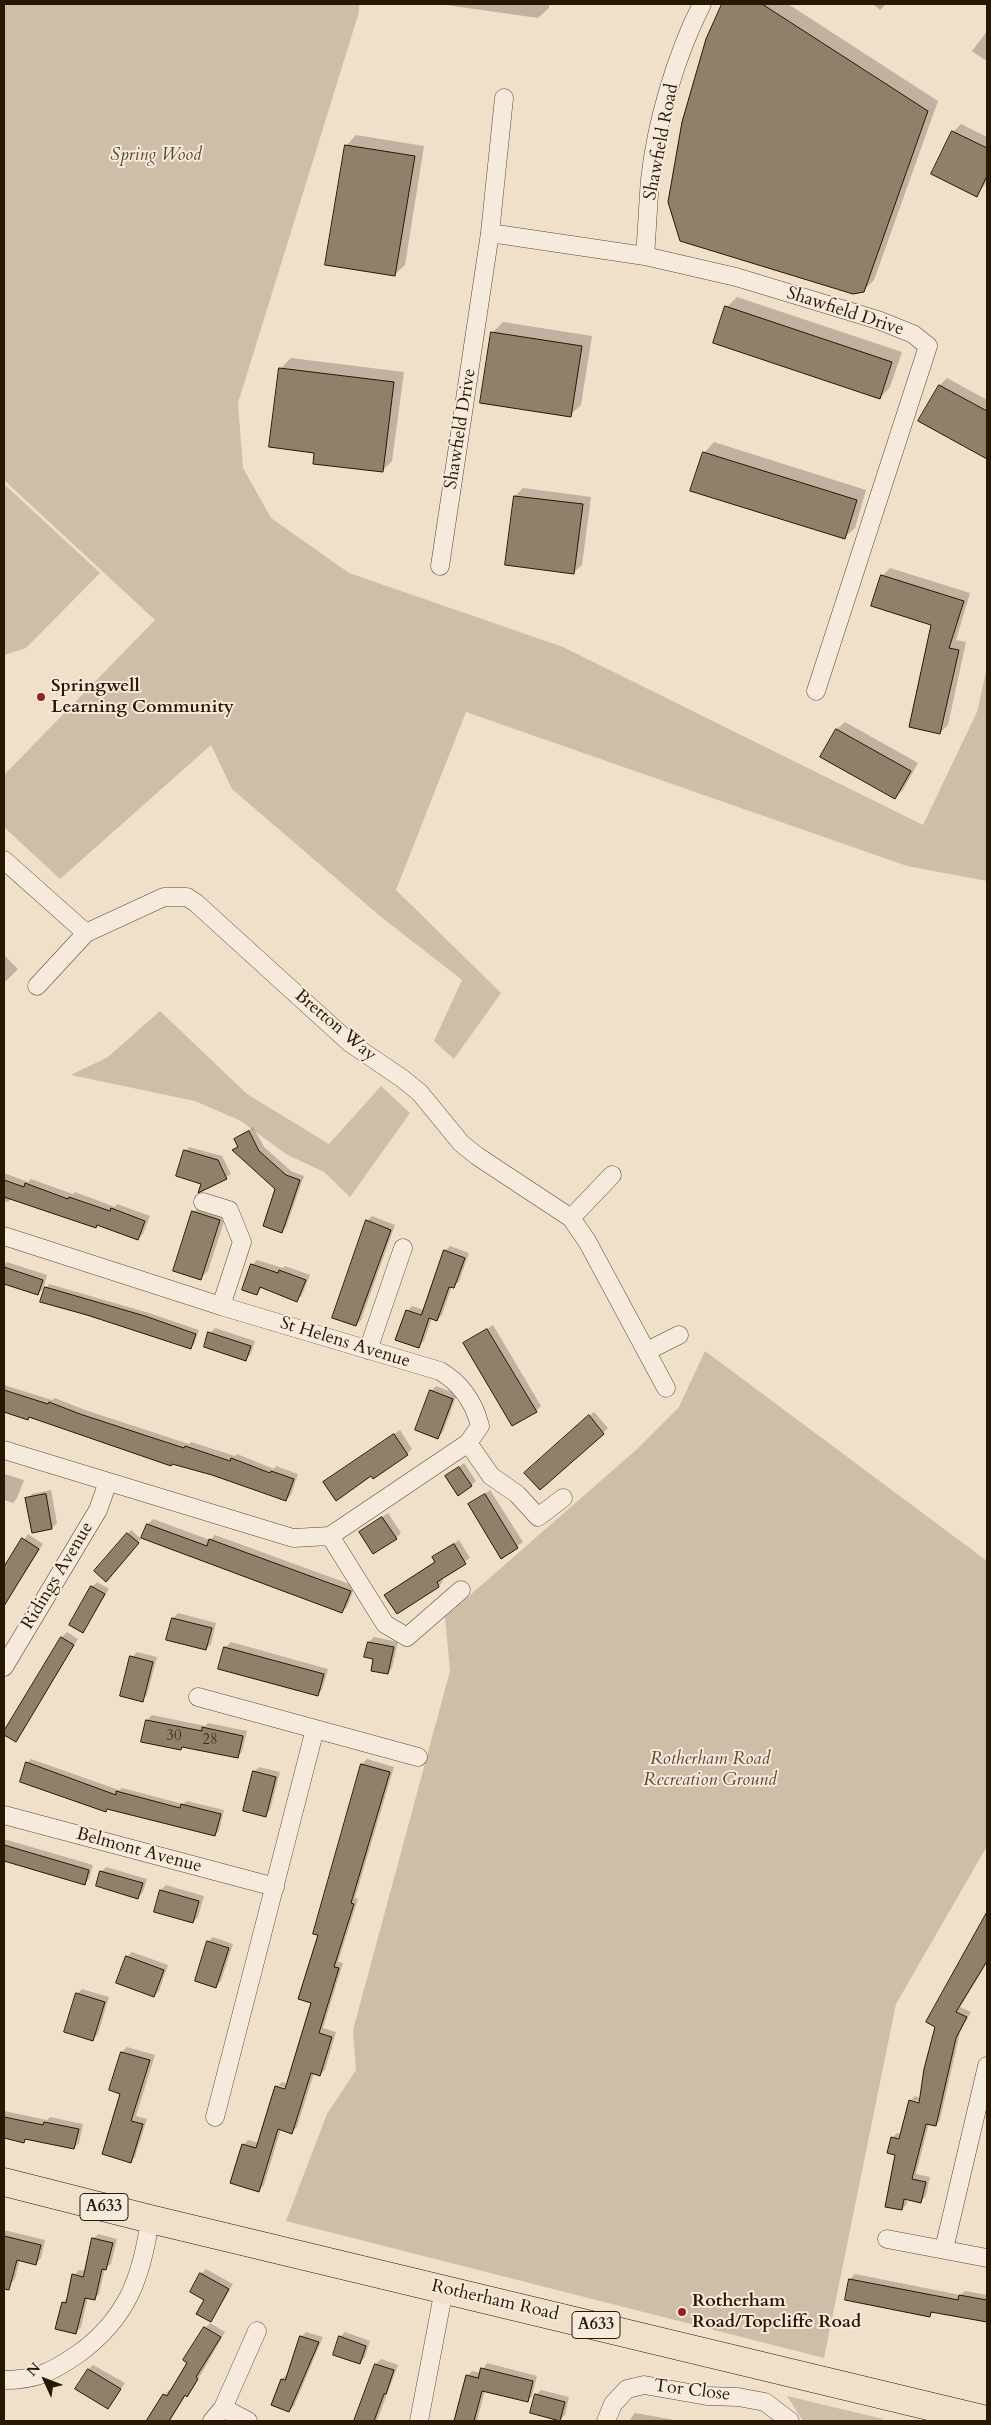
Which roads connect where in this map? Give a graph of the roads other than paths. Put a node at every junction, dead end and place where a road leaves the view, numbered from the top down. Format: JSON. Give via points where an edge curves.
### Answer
{"nodes":[{"id":1,"x":702,"y":4,"type":"edge"},
{"id":2,"x":504,"y":98,"type":"dead end"},
{"id":3,"x":490,"y":232,"type":"junction"},
{"id":4,"x":645,"y":256,"type":"junction"},
{"id":5,"x":440,"y":566,"type":"dead end"},
{"id":6,"x":816,"y":691,"type":"dead end"},
{"id":7,"x":4,"y":860,"type":"edge"},
{"id":8,"x":86,"y":933,"type":"junction"},
{"id":9,"x":37,"y":986,"type":"dead end"},
{"id":10,"x":612,"y":1175,"type":"dead end"},
{"id":11,"x":203,"y":1202,"type":"dead end"},
{"id":12,"x":571,"y":1218,"type":"junction"},
{"id":13,"x":4,"y":1236,"type":"edge"},
{"id":14,"x":403,"y":1248,"type":"dead end"},
{"id":15,"x":221,"y":1306,"type":"junction"},
{"id":16,"x":679,"y":1335,"type":"dead end"},
{"id":17,"x":368,"y":1350,"type":"junction"},
{"id":18,"x":646,"y":1352,"type":"junction"},
{"id":19,"x":666,"y":1388,"type":"dead end"},
{"id":20,"x":468,"y":1442,"type":"junction"},
{"id":21,"x":4,"y":1450,"type":"edge"},
{"id":22,"x":108,"y":1482,"type":"junction"},
{"id":23,"x":562,"y":1498,"type":"dead end"},
{"id":24,"x":330,"y":1536,"type":"junction"},
{"id":25,"x":461,"y":1590,"type":"dead end"},
{"id":26,"x":4,"y":1667,"type":"edge"},
{"id":27,"x":198,"y":1697,"type":"dead end"},
{"id":28,"x":315,"y":1729,"type":"junction"},
{"id":29,"x":418,"y":1756,"type":"dead end"},
{"id":30,"x":4,"y":1815,"type":"edge"},
{"id":31,"x":274,"y":1887,"type":"junction"},
{"id":32,"x":987,"y":2066,"type":"edge"},
{"id":33,"x":215,"y":2117,"type":"dead end"},
{"id":34,"x":4,"y":2182,"type":"edge"},
{"id":35,"x":150,"y":2219,"type":"junction"},
{"id":36,"x":887,"y":2239,"type":"dead end"},
{"id":37,"x":944,"y":2249,"type":"junction"},
{"id":38,"x":987,"y":2258,"type":"edge"},
{"id":39,"x":444,"y":2289,"type":"junction"},
{"id":40,"x":257,"y":2331,"type":"dead end"},
{"id":41,"x":4,"y":2380,"type":"edge"},
{"id":42,"x":934,"y":2414,"type":"edge"},
{"id":43,"x":217,"y":2415,"type":"edge"},
{"id":44,"x":987,"y":2420,"type":"edge"},
{"id":45,"x":248,"y":2421,"type":"edge"},
{"id":46,"x":419,"y":2421,"type":"edge"},
{"id":47,"x":606,"y":2421,"type":"edge"},
{"id":48,"x":790,"y":2421,"type":"edge"}],
"edges":[{"from":1,"to":4,"type":"street","name":"Shawfield Road","via":[[665,105],[651,178]]},
{"from":2,"to":3,"type":"street","name":"Shawfield Drive"},
{"from":3,"to":4,"type":"street","name":"Shawfield Drive"},
{"from":3,"to":5,"type":"street","name":"Shawfield Drive"},
{"from":4,"to":6,"type":"street","name":"Shawfield Drive","via":[[736,277],[878,320],[913,334],[928,346]]},
{"from":7,"to":8,"type":"street"},
{"from":8,"to":9,"type":"street","name":"Bretton Way"},
{"from":8,"to":12,"type":"street","name":"Bretton Way","via":[[164,897],[187,897],[350,1043],[404,1079],[477,1156]]},
{"from":10,"to":12,"type":"street"},
{"from":11,"to":15,"type":"street","via":[[228,1210],[242,1242]]},
{"from":12,"to":18,"type":"street","name":"Bretton Way","via":[[587,1241]]},
{"from":13,"to":15,"type":"street","name":"St Helens Avenue"},
{"from":14,"to":17,"type":"street"},
{"from":15,"to":17,"type":"street","name":"St Helens Avenue"},
{"from":16,"to":18,"type":"street"},
{"from":17,"to":20,"type":"street","name":"St Helens Avenue","via":[[440,1371],[456,1380],[476,1410],[480,1426]]},
{"from":18,"to":19,"type":"street","name":"Bretton Way"},
{"from":20,"to":23,"type":"street","via":[[491,1476],[517,1494],[538,1517]]},
{"from":20,"to":24,"type":"street","name":"St Helens Avenue"},
{"from":21,"to":22,"type":"street"},
{"from":22,"to":24,"type":"street","via":[[292,1538]]},
{"from":22,"to":26,"type":"street","name":"Ridings Avenue","via":[[98,1510]]},
{"from":24,"to":25,"type":"street","via":[[385,1624],[407,1637]]},
{"from":27,"to":28,"type":"street"},
{"from":28,"to":29,"type":"street"},
{"from":28,"to":31,"type":"street"},
{"from":30,"to":31,"type":"street","name":"Belmont Avenue"},
{"from":31,"to":33,"type":"street"},
{"from":32,"to":37,"type":"street"},
{"from":34,"to":35,"type":"main road","name":"Rotherham Road","number":"A633"},
{"from":35,"to":39,"type":"main road","name":"Rotherham Road","number":"A633"},
{"from":35,"to":41,"type":"street","via":[[133,2290],[119,2316],[99,2339],[50,2372],[27,2380]]},
{"from":36,"to":37,"type":"street"},
{"from":37,"to":38,"type":"street"},
{"from":39,"to":42,"type":"main road","name":"Rotherham Road","number":"A633"},
{"from":39,"to":46,"type":"street"},
{"from":40,"to":43,"type":"street"},
{"from":42,"to":44,"type":"main road","name":"Rotherham Road","number":"A633"},
{"from":43,"to":45,"type":"street"},
{"from":47,"to":48,"type":"street","name":"Tor Close","via":[[613,2404],[627,2389],[644,2385],[765,2402]]}]}
